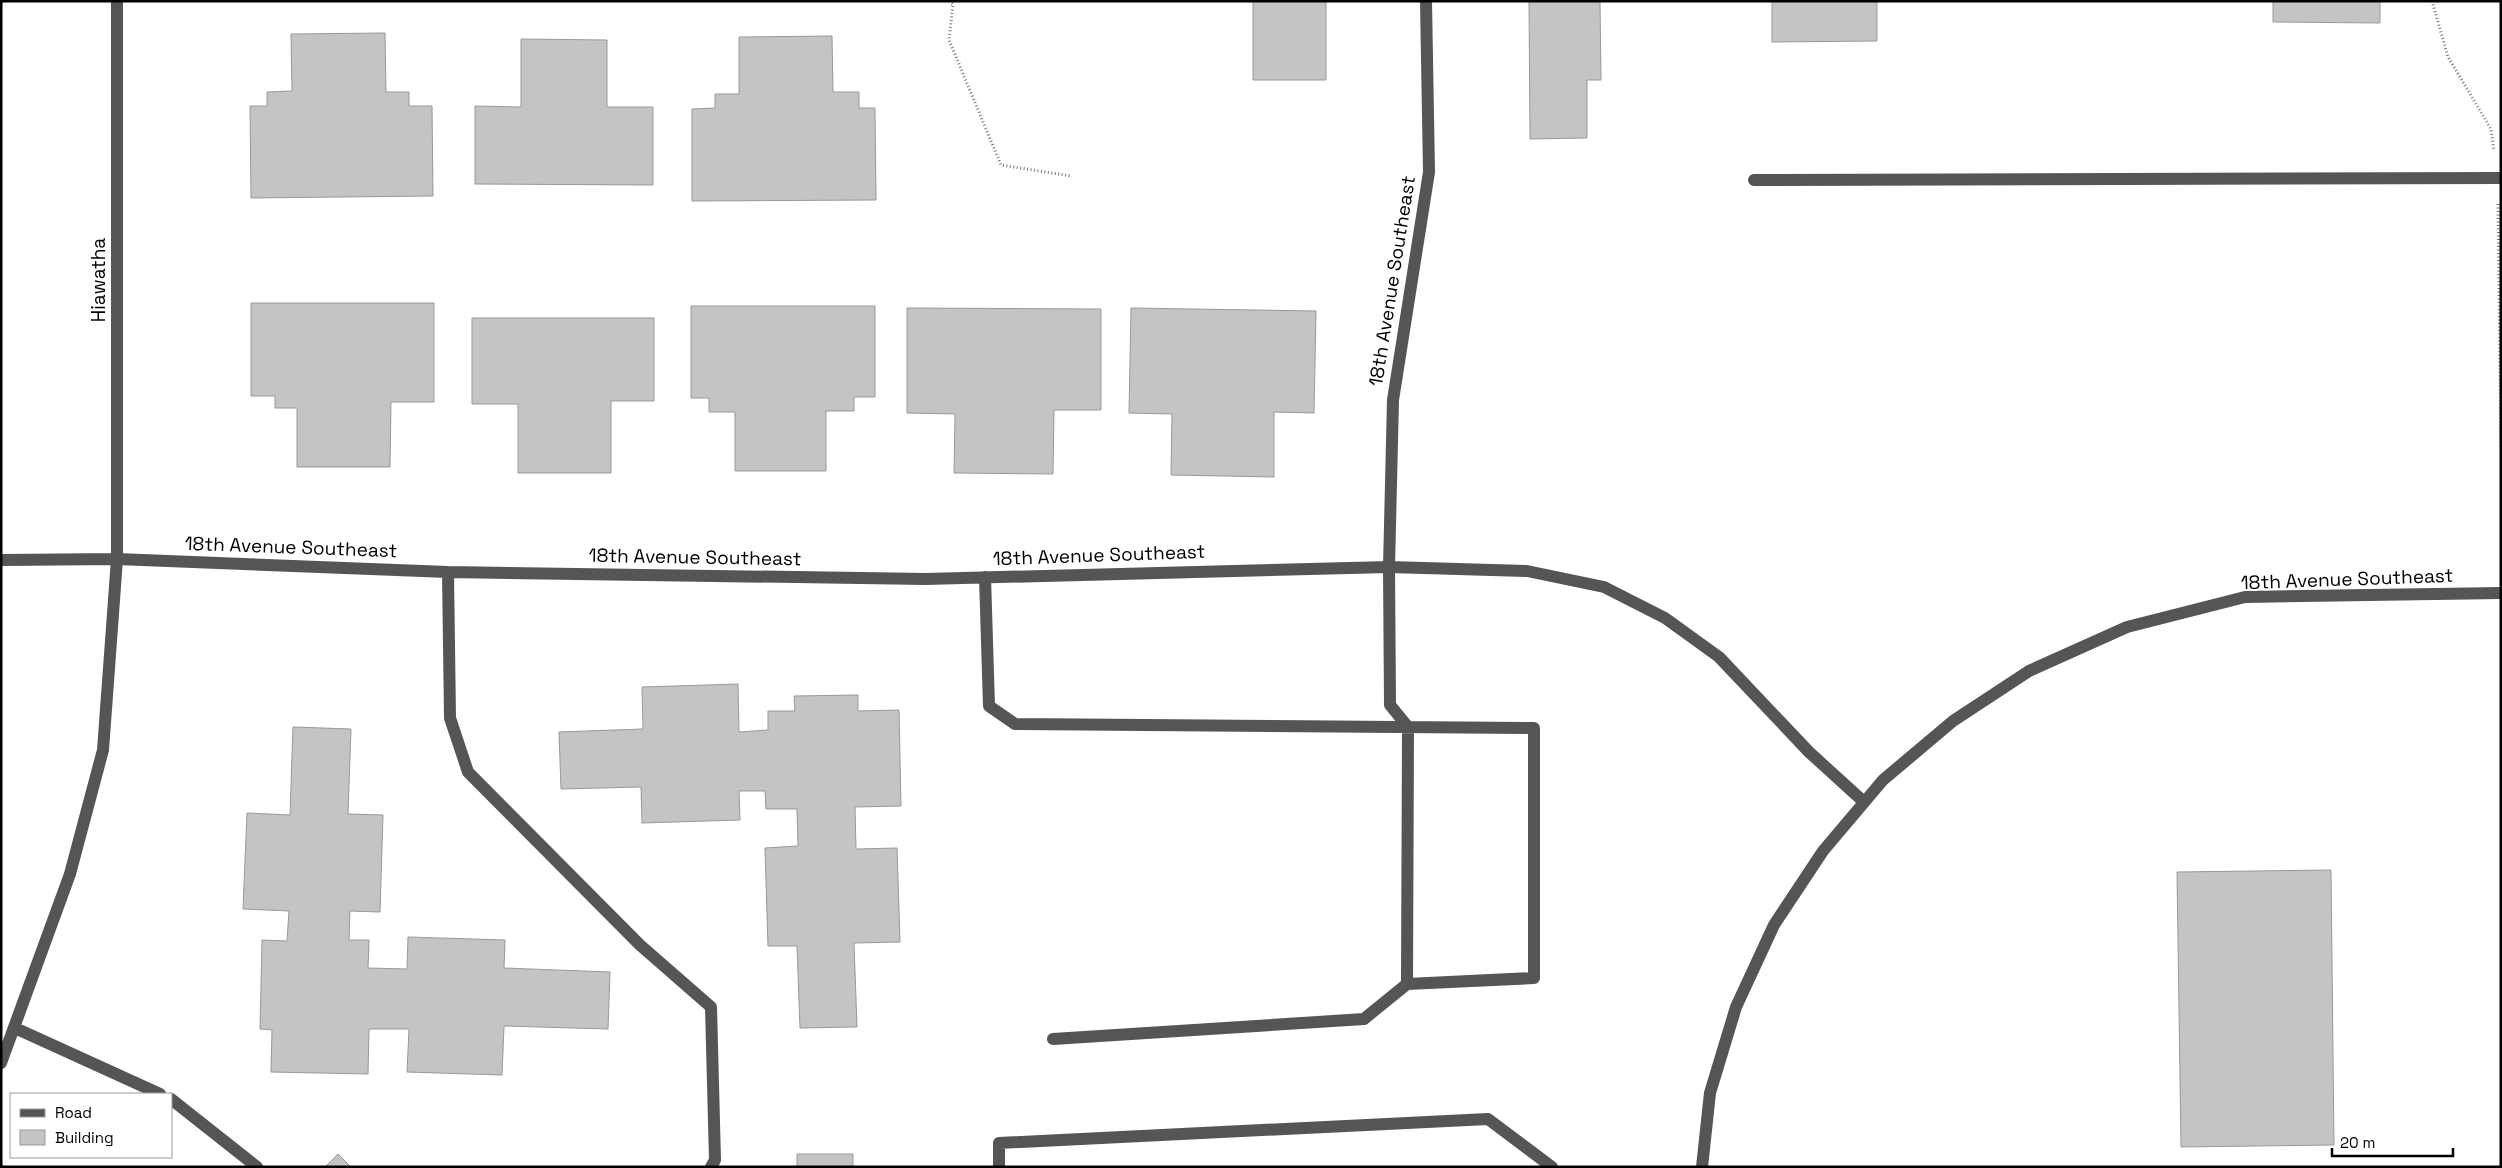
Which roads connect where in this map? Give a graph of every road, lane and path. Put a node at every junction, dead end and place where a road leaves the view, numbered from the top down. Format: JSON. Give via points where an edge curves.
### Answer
{"nodes":[{"id":1,"x":117,"y":1,"type":"edge"},
{"id":2,"x":949,"y":1,"type":"edge"},
{"id":3,"x":1426,"y":1,"type":"edge"},
{"id":4,"x":2432,"y":1,"type":"edge"},
{"id":5,"x":1071,"y":176,"type":"dead end"},
{"id":6,"x":2499,"y":178,"type":"edge"},
{"id":7,"x":1754,"y":180,"type":"dead end"},
{"id":8,"x":2501,"y":449,"type":"edge"},
{"id":9,"x":117,"y":558,"type":"junction"},
{"id":10,"x":1,"y":560,"type":"edge"},
{"id":11,"x":1389,"y":567,"type":"junction"},
{"id":12,"x":448,"y":572,"type":"junction"},
{"id":13,"x":985,"y":577,"type":"junction"},
{"id":14,"x":2501,"y":594,"type":"edge"},
{"id":15,"x":1408,"y":727,"type":"junction"},
{"id":16,"x":1864,"y":802,"type":"junction"},
{"id":17,"x":1407,"y":984,"type":"junction"},
{"id":18,"x":15,"y":1028,"type":"junction"},
{"id":19,"x":1053,"y":1039,"type":"dead end"},
{"id":20,"x":1,"y":1063,"type":"edge"},
{"id":21,"x":158,"y":1093,"type":"edge"},
{"id":22,"x":172,"y":1100,"type":"edge"},
{"id":23,"x":257,"y":1167,"type":"edge"},
{"id":24,"x":711,"y":1167,"type":"edge"},
{"id":25,"x":999,"y":1167,"type":"edge"},
{"id":26,"x":1552,"y":1167,"type":"edge"},
{"id":27,"x":1702,"y":1167,"type":"edge"}],
"edges":[{"from":1,"to":9,"type":"street","name":"Hiawatha"},
{"from":2,"to":5,"type":"path","via":[[953,4],[949,40],[1001,166]]},
{"from":3,"to":11,"type":"street","name":"18th Avenue Southeast","via":[[1429,172],[1393,400]]},
{"from":4,"to":6,"type":"path","via":[[2448,58],[2491,129]]},
{"from":6,"to":7,"type":"street"},
{"from":6,"to":8,"type":"path"},
{"from":9,"to":10,"type":"street","name":"18th Avenue Southeast"},
{"from":9,"to":12,"type":"street","name":"18th Avenue Southeast"},
{"from":9,"to":18,"type":"street","name":"Hiawatha","via":[[103,750],[70,874]]},
{"from":11,"to":13,"type":"street","name":"18th Avenue Southeast"},
{"from":11,"to":15,"type":"street","via":[[1390,705]]},
{"from":11,"to":16,"type":"street","name":"18th Avenue Southeast","via":[[1527,571],[1604,587],[1657,613],[1719,657],[1809,752]]},
{"from":12,"to":13,"type":"street","name":"18th Avenue Southeast","via":[[926,579]]},
{"from":12,"to":24,"type":"street","via":[[450,718],[468,772],[640,945],[710,1007],[715,1160]]},
{"from":13,"to":15,"type":"street","via":[[989,706],[1015,724]]},
{"from":14,"to":16,"type":"street","name":"18th Avenue Southeast","via":[[2245,598],[2127,627],[2029,671],[1953,721],[1883,780]]},
{"from":15,"to":17,"type":"street"},
{"from":15,"to":17,"type":"street","via":[[1534,728],[1534,978]]},
{"from":16,"to":27,"type":"street","name":"18th Avenue Southeast","via":[[1823,851],[1774,925],[1736,1007],[1710,1093]]},
{"from":17,"to":19,"type":"street","via":[[1364,1019]]},
{"from":18,"to":20,"type":"street","name":"Hiawatha"},
{"from":18,"to":21,"type":"street"},
{"from":22,"to":23,"type":"street"},
{"from":25,"to":26,"type":"street","via":[[999,1144],[1488,1119]]}]}
